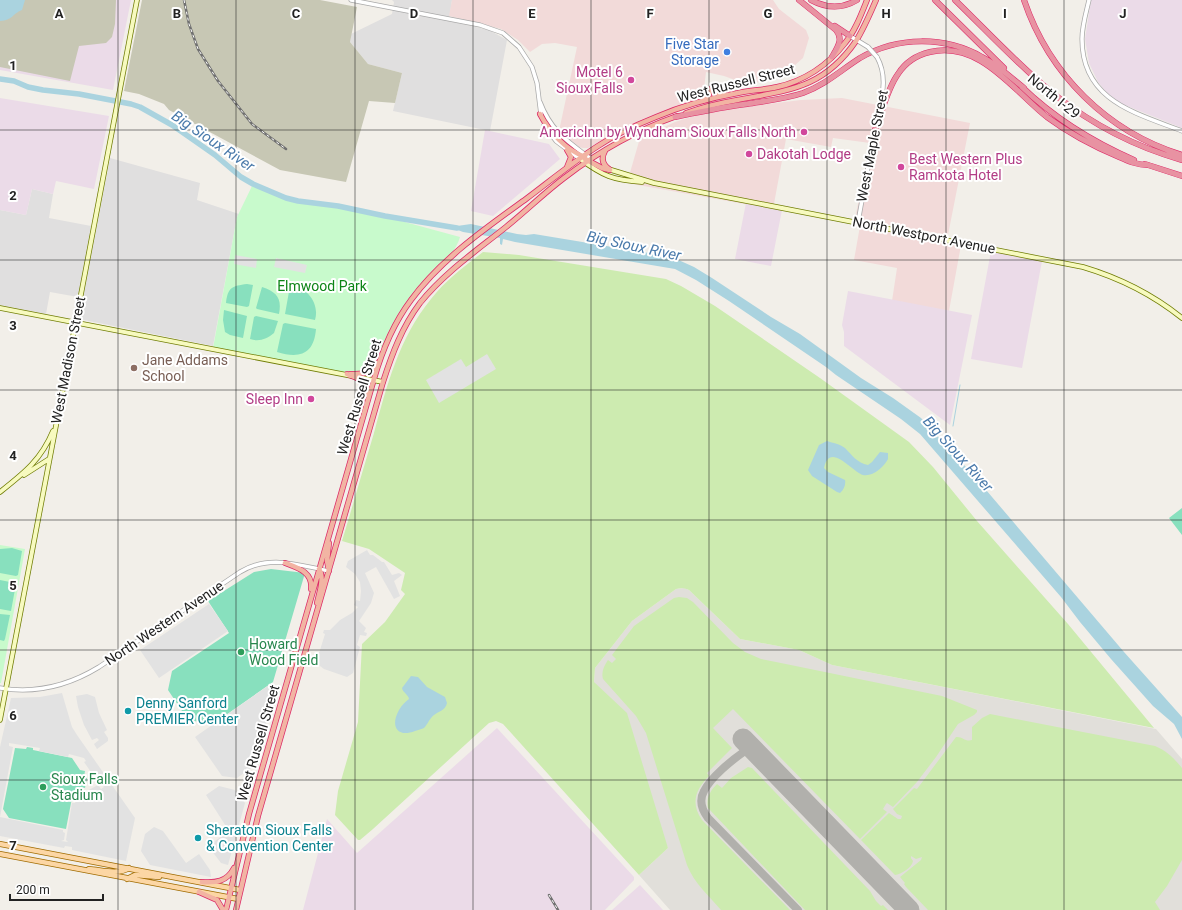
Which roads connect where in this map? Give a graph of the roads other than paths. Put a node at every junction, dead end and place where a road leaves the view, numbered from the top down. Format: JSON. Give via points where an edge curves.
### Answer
{"nodes":[{"id":1,"x":137,"y":0,"type":"edge"},
{"id":2,"x":351,"y":0,"type":"edge"},
{"id":3,"x":799,"y":0,"type":"edge"},
{"id":4,"x":811,"y":0,"type":"edge"},
{"id":5,"x":857,"y":0,"type":"edge"},
{"id":6,"x":868,"y":0,"type":"edge"},
{"id":7,"x":876,"y":0,"type":"edge"},
{"id":8,"x":935,"y":0,"type":"edge"},
{"id":9,"x":956,"y":0,"type":"edge"},
{"id":10,"x":1024,"y":0,"type":"edge"},
{"id":11,"x":1089,"y":0,"type":"edge"},
{"id":12,"x":810,"y":11,"type":"junction"},
{"id":13,"x":850,"y":36,"type":"junction"},
{"id":14,"x":856,"y":40,"type":"junction"},
{"id":15,"x":832,"y":57,"type":"junction"},
{"id":16,"x":1024,"y":88,"type":"junction"},
{"id":17,"x":732,"y":94,"type":"junction"},
{"id":18,"x":538,"y":97,"type":"junction"},
{"id":19,"x":704,"y":100,"type":"junction"},
{"id":20,"x":540,"y":114,"type":"junction"},
{"id":21,"x":675,"y":117,"type":"junction"},
{"id":22,"x":875,"y":130,"type":"junction"},
{"id":23,"x":1182,"y":131,"type":"edge"},
{"id":24,"x":608,"y":149,"type":"junction"},
{"id":25,"x":567,"y":150,"type":"junction"},
{"id":26,"x":1182,"y":155,"type":"edge"},
{"id":27,"x":583,"y":157,"type":"junction"},
{"id":28,"x":1182,"y":160,"type":"edge"},
{"id":29,"x":588,"y":161,"type":"junction"},
{"id":30,"x":1148,"y":165,"type":"junction"},
{"id":31,"x":610,"y":170,"type":"junction"},
{"id":32,"x":562,"y":172,"type":"junction"},
{"id":33,"x":1182,"y":176,"type":"edge"},
{"id":34,"x":654,"y":183,"type":"junction"},
{"id":35,"x":858,"y":222,"type":"junction"},
{"id":36,"x":0,"y":308,"type":"edge"},
{"id":37,"x":1182,"y":318,"type":"edge"},
{"id":38,"x":75,"y":322,"type":"junction"},
{"id":39,"x":382,"y":353,"type":"junction"},
{"id":40,"x":347,"y":374,"type":"junction"},
{"id":41,"x":374,"y":379,"type":"junction"},
{"id":42,"x":383,"y":382,"type":"junction"},
{"id":43,"x":363,"y":416,"type":"junction"},
{"id":44,"x":57,"y":421,"type":"junction"},
{"id":45,"x":50,"y":459,"type":"junction"},
{"id":46,"x":16,"y":480,"type":"junction"},
{"id":47,"x":0,"y":492,"type":"edge"},
{"id":48,"x":332,"y":525,"type":"junction"},
{"id":49,"x":285,"y":562,"type":"junction"},
{"id":50,"x":319,"y":569,"type":"junction"},
{"id":51,"x":329,"y":571,"type":"junction"},
{"id":52,"x":308,"y":606,"type":"junction"},
{"id":53,"x":314,"y":622,"type":"junction"},
{"id":54,"x":0,"y":688,"type":"edge"},
{"id":55,"x":6,"y":689,"type":"junction"},
{"id":56,"x":0,"y":720,"type":"edge"},
{"id":57,"x":0,"y":844,"type":"edge"},
{"id":58,"x":13,"y":846,"type":"junction"},
{"id":59,"x":0,"y":847,"type":"edge"},
{"id":60,"x":0,"y":854,"type":"edge"},
{"id":61,"x":237,"y":861,"type":"junction"},
{"id":62,"x":74,"y":868,"type":"junction"},
{"id":63,"x":129,"y":868,"type":"junction"},
{"id":64,"x":166,"y":876,"type":"junction"},
{"id":65,"x":127,"y":878,"type":"junction"},
{"id":66,"x":202,"y":882,"type":"junction"},
{"id":67,"x":231,"y":888,"type":"junction"},
{"id":68,"x":240,"y":890,"type":"junction"},
{"id":69,"x":199,"y":892,"type":"junction"},
{"id":70,"x":229,"y":898,"type":"junction"},
{"id":71,"x":238,"y":899,"type":"junction"},
{"id":72,"x":223,"y":910,"type":"edge"},
{"id":73,"x":226,"y":910,"type":"edge"},
{"id":74,"x":236,"y":910,"type":"edge"}],
"edges":[{"from":1,"to":38,"type":"main road","name":"West Madison Street"},
{"from":2,"to":18,"type":"street","via":[[481,25],[500,31],[516,43],[530,62],[536,77]]},
{"from":3,"to":12,"type":"highway"},
{"from":4,"to":5,"type":"highway","via":[[833,7],[844,6]]},
{"from":6,"to":13,"type":"highway","name":"West Russell Street"},
{"from":7,"to":14,"type":"highway","name":"West Russell Street"},
{"from":8,"to":16,"type":"highway","name":"North I-29"},
{"from":9,"to":28,"type":"highway","name":"North I-29","via":[[1030,73],[1067,105],[1120,136],[1150,150]]},
{"from":10,"to":26,"type":"highway","via":[[1049,53],[1079,93],[1131,133],[1158,147]]},
{"from":11,"to":23,"type":"street","via":[[1082,40],[1088,69],[1094,81],[1109,99],[1125,109]]},
{"from":12,"to":13,"type":"highway"},
{"from":12,"to":15,"type":"highway","via":[[840,35],[840,41]]},
{"from":13,"to":14,"type":"street","name":"West Maple Street"},
{"from":13,"to":15,"type":"highway","name":"West Russell Street"},
{"from":14,"to":21,"type":"highway","name":"West Russell Street","via":[[832,68],[802,86],[712,105]]},
{"from":14,"to":22,"type":"street","name":"West Maple Street","bridge":true,"via":[[868,47],[882,67],[884,81]]},
{"from":15,"to":17,"type":"highway","name":"West Russell Street","via":[[809,74],[788,84]]},
{"from":16,"to":21,"type":"highway","via":[[994,64],[968,50],[938,42],[913,41],[878,49],[826,82],[802,93]]},
{"from":16,"to":30,"type":"highway","name":"North I-29","via":[[1080,132]]},
{"from":17,"to":19,"type":"highway","name":"West Russell Street"},
{"from":17,"to":19,"type":"highway","via":[[716,93],[711,89]]},
{"from":18,"to":20,"type":"street"},
{"from":18,"to":27,"type":"street","via":[[555,130]]},
{"from":19,"to":27,"type":"highway","name":"West Russell Street","via":[[637,125]]},
{"from":20,"to":25,"type":"street","via":[[550,134]]},
{"from":20,"to":27,"type":"highway","via":[[563,144]]},
{"from":21,"to":24,"type":"highway","name":"West Russell Street","via":[[644,129]]},
{"from":22,"to":30,"type":"highway","via":[[891,87],[903,68],[926,53],[951,50],[990,66],[1047,116],[1080,139],[1127,160]]},
{"from":22,"to":35,"type":"street","name":"West Maple Street"},
{"from":24,"to":29,"type":"highway","name":"West Russell Street"},
{"from":24,"to":31,"type":"highway","via":[[602,159]]},
{"from":25,"to":27,"type":"street"},
{"from":25,"to":32,"type":"highway","via":[[570,162]]},
{"from":27,"to":29,"type":"highway"},
{"from":27,"to":32,"type":"highway","name":"West Russell Street"},
{"from":29,"to":31,"type":"highway"},
{"from":29,"to":34,"type":"main road","name":"North Westport Avenue","via":[[598,171],[613,178]]},
{"from":29,"to":42,"type":"highway","name":"West Russell Street","via":[[563,178],[441,280],[419,304],[402,332]]},
{"from":30,"to":33,"type":"highway","name":"North I-29"},
{"from":31,"to":34,"type":"main road","name":"North Westport Avenue"},
{"from":32,"to":39,"type":"highway","name":"West Russell Street","via":[[498,219],[436,272],[411,299],[396,322]]},
{"from":34,"to":35,"type":"main road","name":"North Westport Avenue"},
{"from":35,"to":37,"type":"main road","name":"North Westport Avenue","via":[[1083,266],[1143,291]]},
{"from":36,"to":38,"type":"main road"},
{"from":38,"to":40,"type":"main road"},
{"from":38,"to":44,"type":"main road","name":"West Madison Street"},
{"from":39,"to":40,"type":"highway","via":[[371,371]]},
{"from":39,"to":41,"type":"highway","name":"West Russell Street"},
{"from":40,"to":41,"type":"main road"},
{"from":40,"to":43,"type":"highway","via":[[361,380],[366,386]]},
{"from":41,"to":42,"type":"main road"},
{"from":41,"to":43,"type":"highway","name":"West Russell Street"},
{"from":42,"to":51,"type":"highway","name":"West Russell Street"},
{"from":43,"to":48,"type":"highway","name":"West Russell Street"},
{"from":44,"to":45,"type":"main road","name":"West Madison Street"},
{"from":44,"to":46,"type":"main road","via":[[39,457]]},
{"from":45,"to":46,"type":"main road"},
{"from":45,"to":55,"type":"main road","name":"West Madison Street"},
{"from":46,"to":47,"type":"main road"},
{"from":48,"to":50,"type":"highway","name":"West Russell Street"},
{"from":48,"to":51,"type":"highway","via":[[327,561]]},
{"from":49,"to":50,"type":"street","name":"North Western Avenue"},
{"from":49,"to":52,"type":"highway","via":[[310,576],[312,586]]},
{"from":49,"to":55,"type":"street","name":"North Western Avenue","via":[[267,562],[246,569],[99,667],[74,680],[42,689]]},
{"from":50,"to":51,"type":"street","name":"North Western Avenue"},
{"from":50,"to":52,"type":"highway","name":"West Russell Street"},
{"from":50,"to":53,"type":"highway","via":[[322,578]]},
{"from":51,"to":53,"type":"highway","name":"West Russell Street"},
{"from":52,"to":61,"type":"highway","name":"West Russell Street"},
{"from":53,"to":68,"type":"highway","name":"West Russell Street"},
{"from":54,"to":55,"type":"street","name":"North Western Avenue"},
{"from":55,"to":56,"type":"main road","name":"West Madison Street"},
{"from":57,"to":58,"type":"main road"},
{"from":58,"to":59,"type":"main road"},
{"from":58,"to":63,"type":"main road"},
{"from":60,"to":62,"type":"main road"},
{"from":61,"to":66,"type":"highway","via":[[226,878],[216,882]]},
{"from":61,"to":67,"type":"highway","name":"West Russell Street"},
{"from":62,"to":63,"type":"main road","via":[[118,872]]},
{"from":62,"to":65,"type":"main road"},
{"from":63,"to":64,"type":"main road"},
{"from":64,"to":65,"type":"main road","via":[[135,875]]},
{"from":64,"to":66,"type":"main road"},
{"from":65,"to":69,"type":"main road"},
{"from":66,"to":67,"type":"main road"},
{"from":67,"to":68,"type":"main road"},
{"from":67,"to":70,"type":"highway","name":"West Russell Street"},
{"from":68,"to":71,"type":"highway","name":"West Russell Street"},
{"from":69,"to":70,"type":"main road"},
{"from":69,"to":72,"type":"highway","via":[[215,898]]},
{"from":70,"to":71,"type":"main road"},
{"from":70,"to":73,"type":"highway","name":"West Russell Street"},
{"from":71,"to":74,"type":"highway","name":"West Russell Street"}]}
